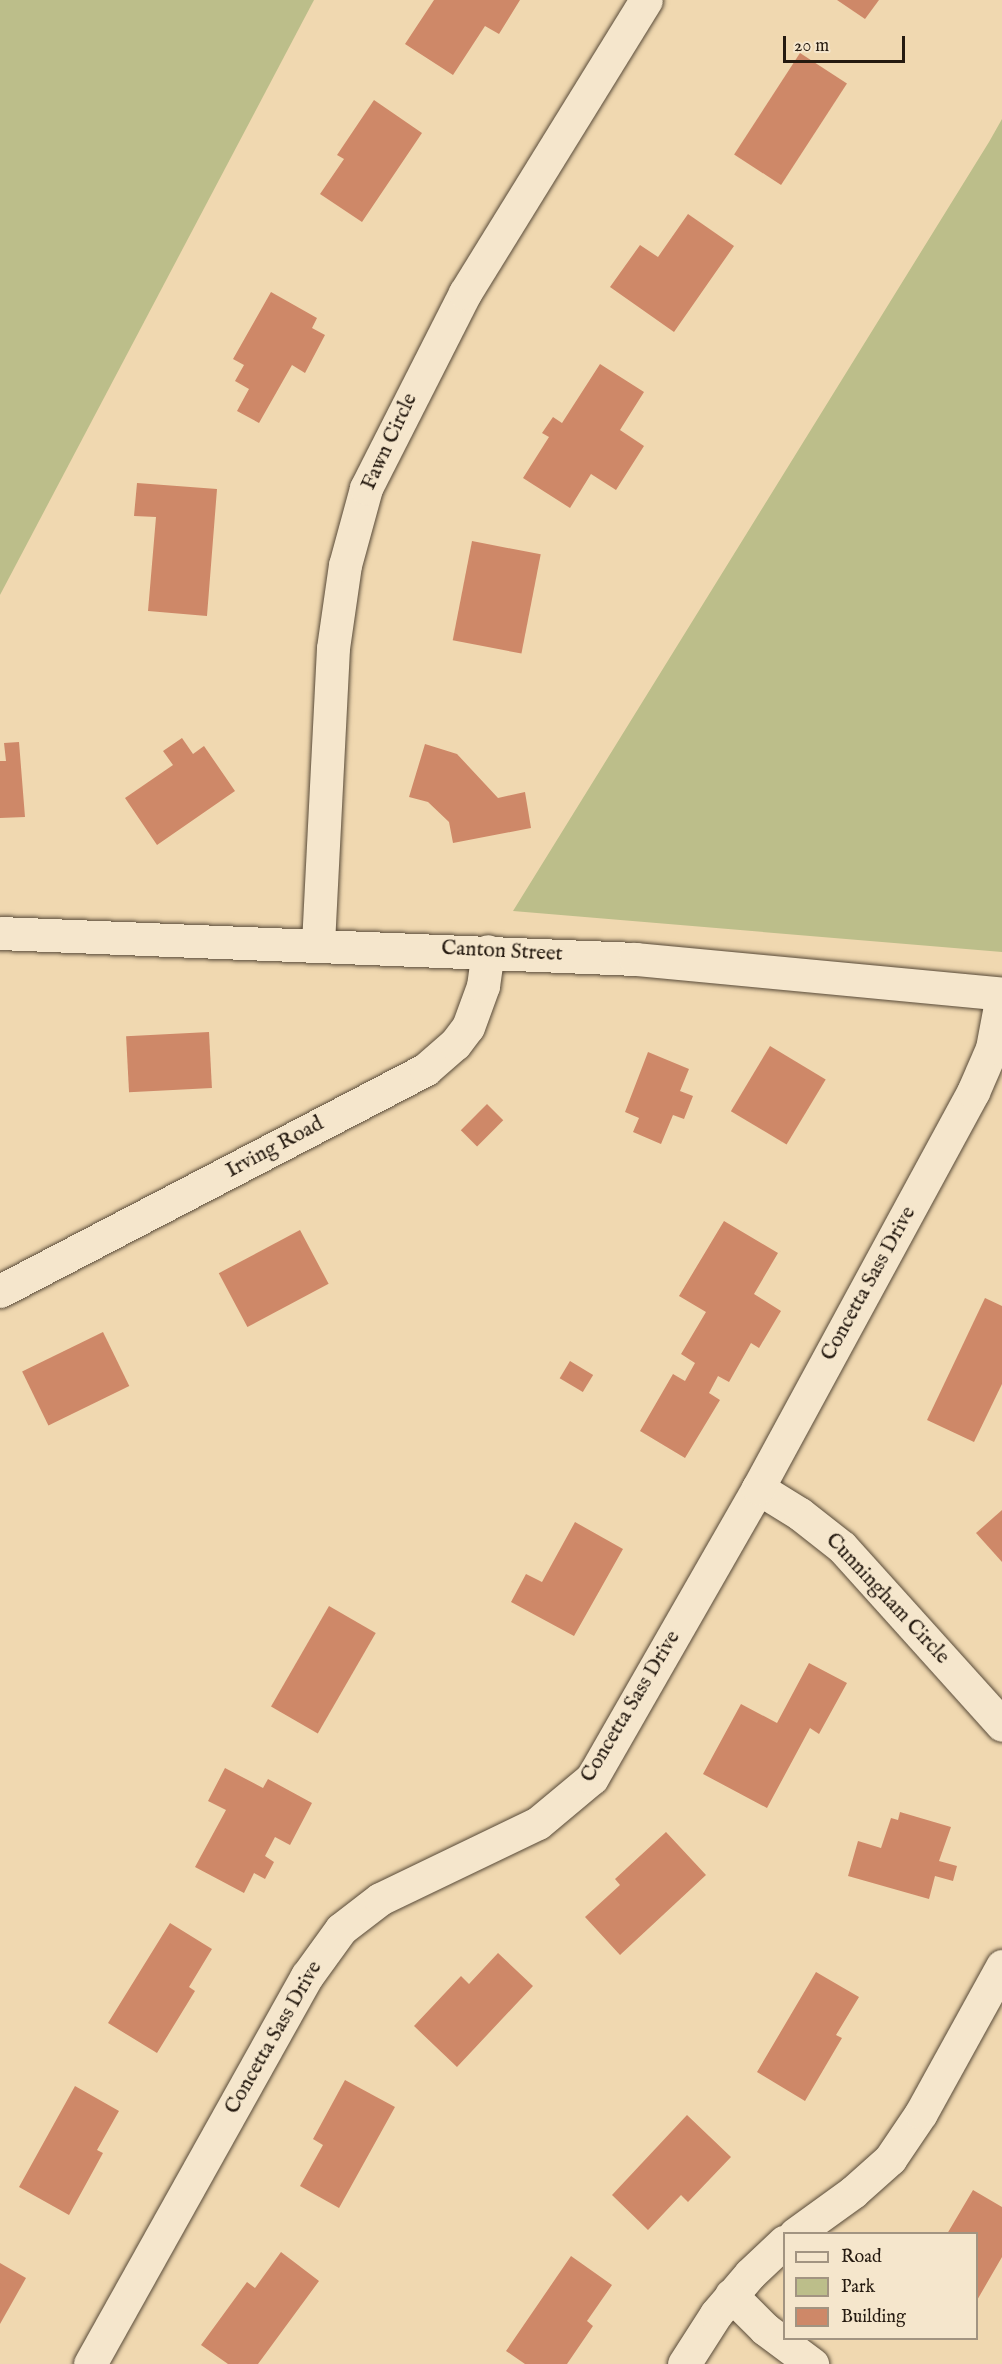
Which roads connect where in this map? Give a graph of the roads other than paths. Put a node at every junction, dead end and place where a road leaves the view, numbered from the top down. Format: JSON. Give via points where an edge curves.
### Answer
{"nodes":[{"id":1,"x":646,"y":0,"type":"edge"},
{"id":2,"x":0,"y":933,"type":"edge"},
{"id":3,"x":318,"y":944,"type":"junction"},
{"id":4,"x":488,"y":951,"type":"junction"},
{"id":5,"x":1002,"y":994,"type":"edge"},
{"id":6,"x":0,"y":1291,"type":"edge"},
{"id":7,"x":758,"y":1488,"type":"junction"},
{"id":8,"x":1002,"y":1725,"type":"edge"},
{"id":9,"x":1002,"y":1966,"type":"edge"},
{"id":10,"x":798,"y":2232,"type":"edge"},
{"id":11,"x":783,"y":2243,"type":"edge"},
{"id":12,"x":731,"y":2295,"type":"junction"},
{"id":13,"x":90,"y":2364,"type":"edge"},
{"id":14,"x":684,"y":2364,"type":"edge"},
{"id":15,"x":812,"y":2364,"type":"edge"}],
"edges":[{"from":1,"to":3,"type":"street","name":"Fawn Circle","via":[[465,293],[366,489],[345,565],[333,648]]},
{"from":2,"to":3,"type":"street","name":"Canton Street"},
{"from":3,"to":4,"type":"street","name":"Canton Street"},
{"from":4,"to":5,"type":"street","name":"Canton Street","via":[[772,969]]},
{"from":4,"to":6,"type":"street","name":"Irving Road","via":[[483,986],[468,1027],[426,1069]]},
{"from":5,"to":7,"type":"street","name":"Concetta Sass Drive","via":[[984,1071]]},
{"from":7,"to":8,"type":"street","name":"Cunningham Circle","via":[[842,1547]]},
{"from":7,"to":13,"type":"street","name":"Concetta Sass Drive","via":[[604,1760],[577,1795],[538,1823],[380,1899],[340,1929],[324,1950]]},
{"from":9,"to":10,"type":"street","via":[[921,2113],[890,2158],[853,2192]]},
{"from":11,"to":12,"type":"street"},
{"from":12,"to":14,"type":"street"},
{"from":12,"to":15,"type":"street","via":[[765,2329]]}]}
